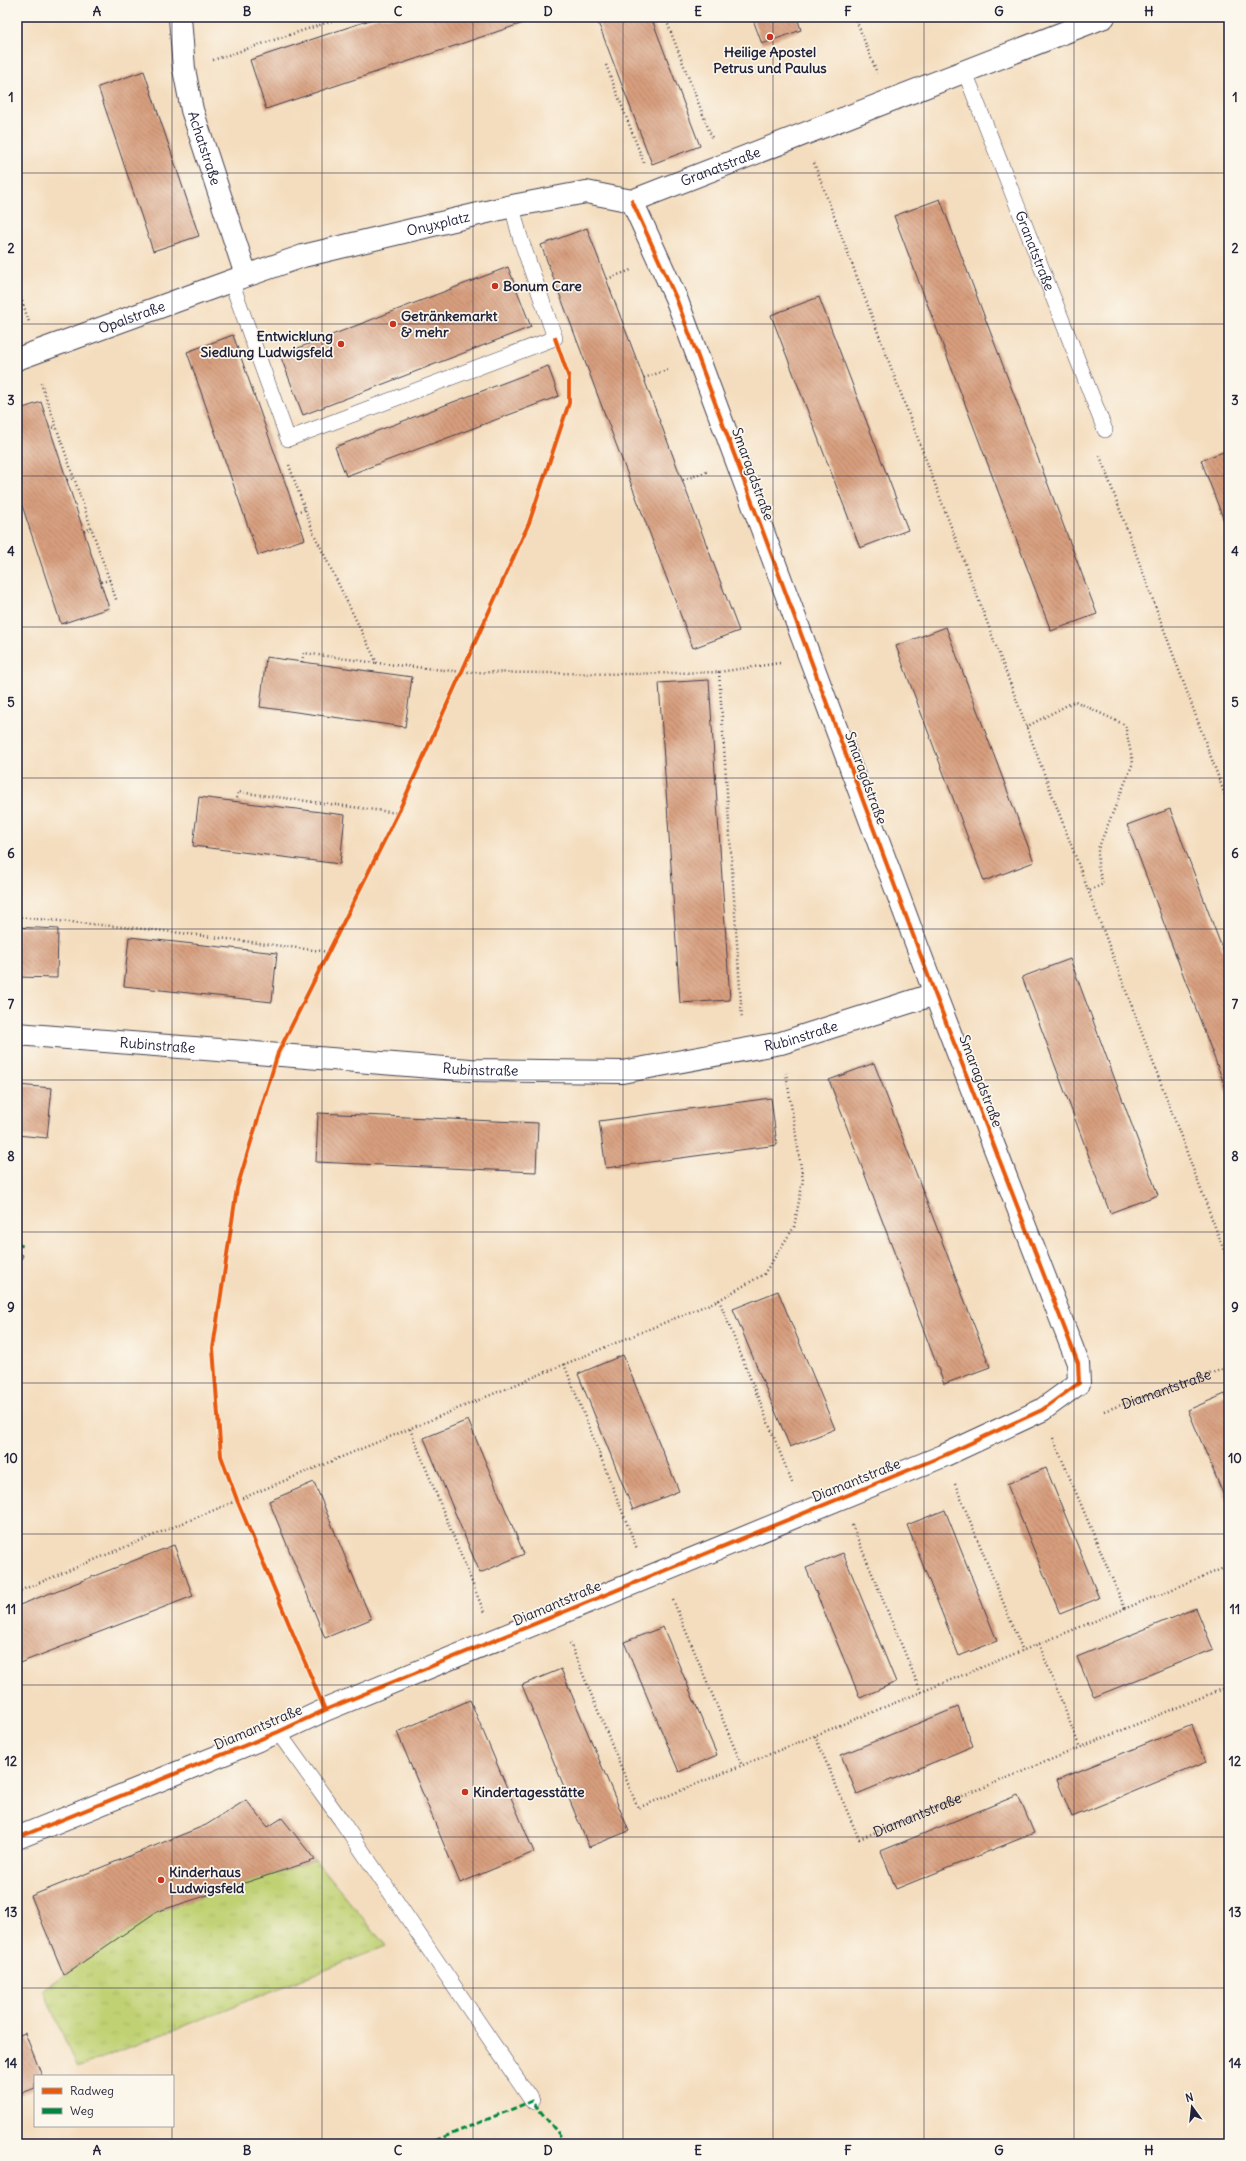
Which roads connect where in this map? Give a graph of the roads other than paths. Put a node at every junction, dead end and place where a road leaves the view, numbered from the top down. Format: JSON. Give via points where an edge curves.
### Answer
{"nodes":[{"id":1,"x":180,"y":17,"type":"edge"},
{"id":2,"x":1104,"y":17,"type":"edge"},
{"id":3,"x":965,"y":72,"type":"junction"},
{"id":4,"x":632,"y":201,"type":"junction"},
{"id":5,"x":512,"y":206,"type":"junction"},
{"id":6,"x":239,"y":278,"type":"junction"},
{"id":7,"x":29,"y":354,"type":"edge"},
{"id":8,"x":1105,"y":430,"type":"road end"},
{"id":9,"x":935,"y":994,"type":"junction"},
{"id":10,"x":17,"y":1034,"type":"edge"},
{"id":11,"x":1078,"y":1363,"type":"joint"},
{"id":12,"x":278,"y":1732,"type":"junction"},
{"id":13,"x":17,"y":1838,"type":"edge"},
{"id":14,"x":532,"y":2101,"type":"dead end"}],
"edges":[{"from":1,"to":6,"type":"street","name":"Achatstraße","via":[[184,69],[192,110]]},
{"from":2,"to":3,"type":"street","name":"Granatstraße"},
{"from":3,"to":4,"type":"street","name":"Granatstraße"},
{"from":3,"to":8,"type":"lane","name":"Granatstraße"},
{"from":4,"to":5,"type":"street","name":"Onyxplatz","via":[[586,192]]},
{"from":4,"to":9,"type":"street","name":"Smaragdstraße","via":[[676,298]]},
{"from":5,"to":6,"type":"street","name":"Onyxplatz","via":[[303,256]]},
{"from":5,"to":6,"type":"lane","via":[[555,338],[288,439]]},
{"from":6,"to":7,"type":"street","name":"Opalstraße"},
{"from":9,"to":10,"type":"street","name":"Rubinstraße","via":[[780,1042],[622,1072],[470,1070]]},
{"from":9,"to":11,"type":"street","name":"Smaragdstraße"},
{"from":11,"to":12,"type":"street","name":"Diamantstraße","via":[[1079,1383],[1042,1410],[943,1456],[325,1710]]},
{"from":12,"to":13,"type":"street","name":"Diamantstraße"},
{"from":12,"to":14,"type":"lane"}]}
